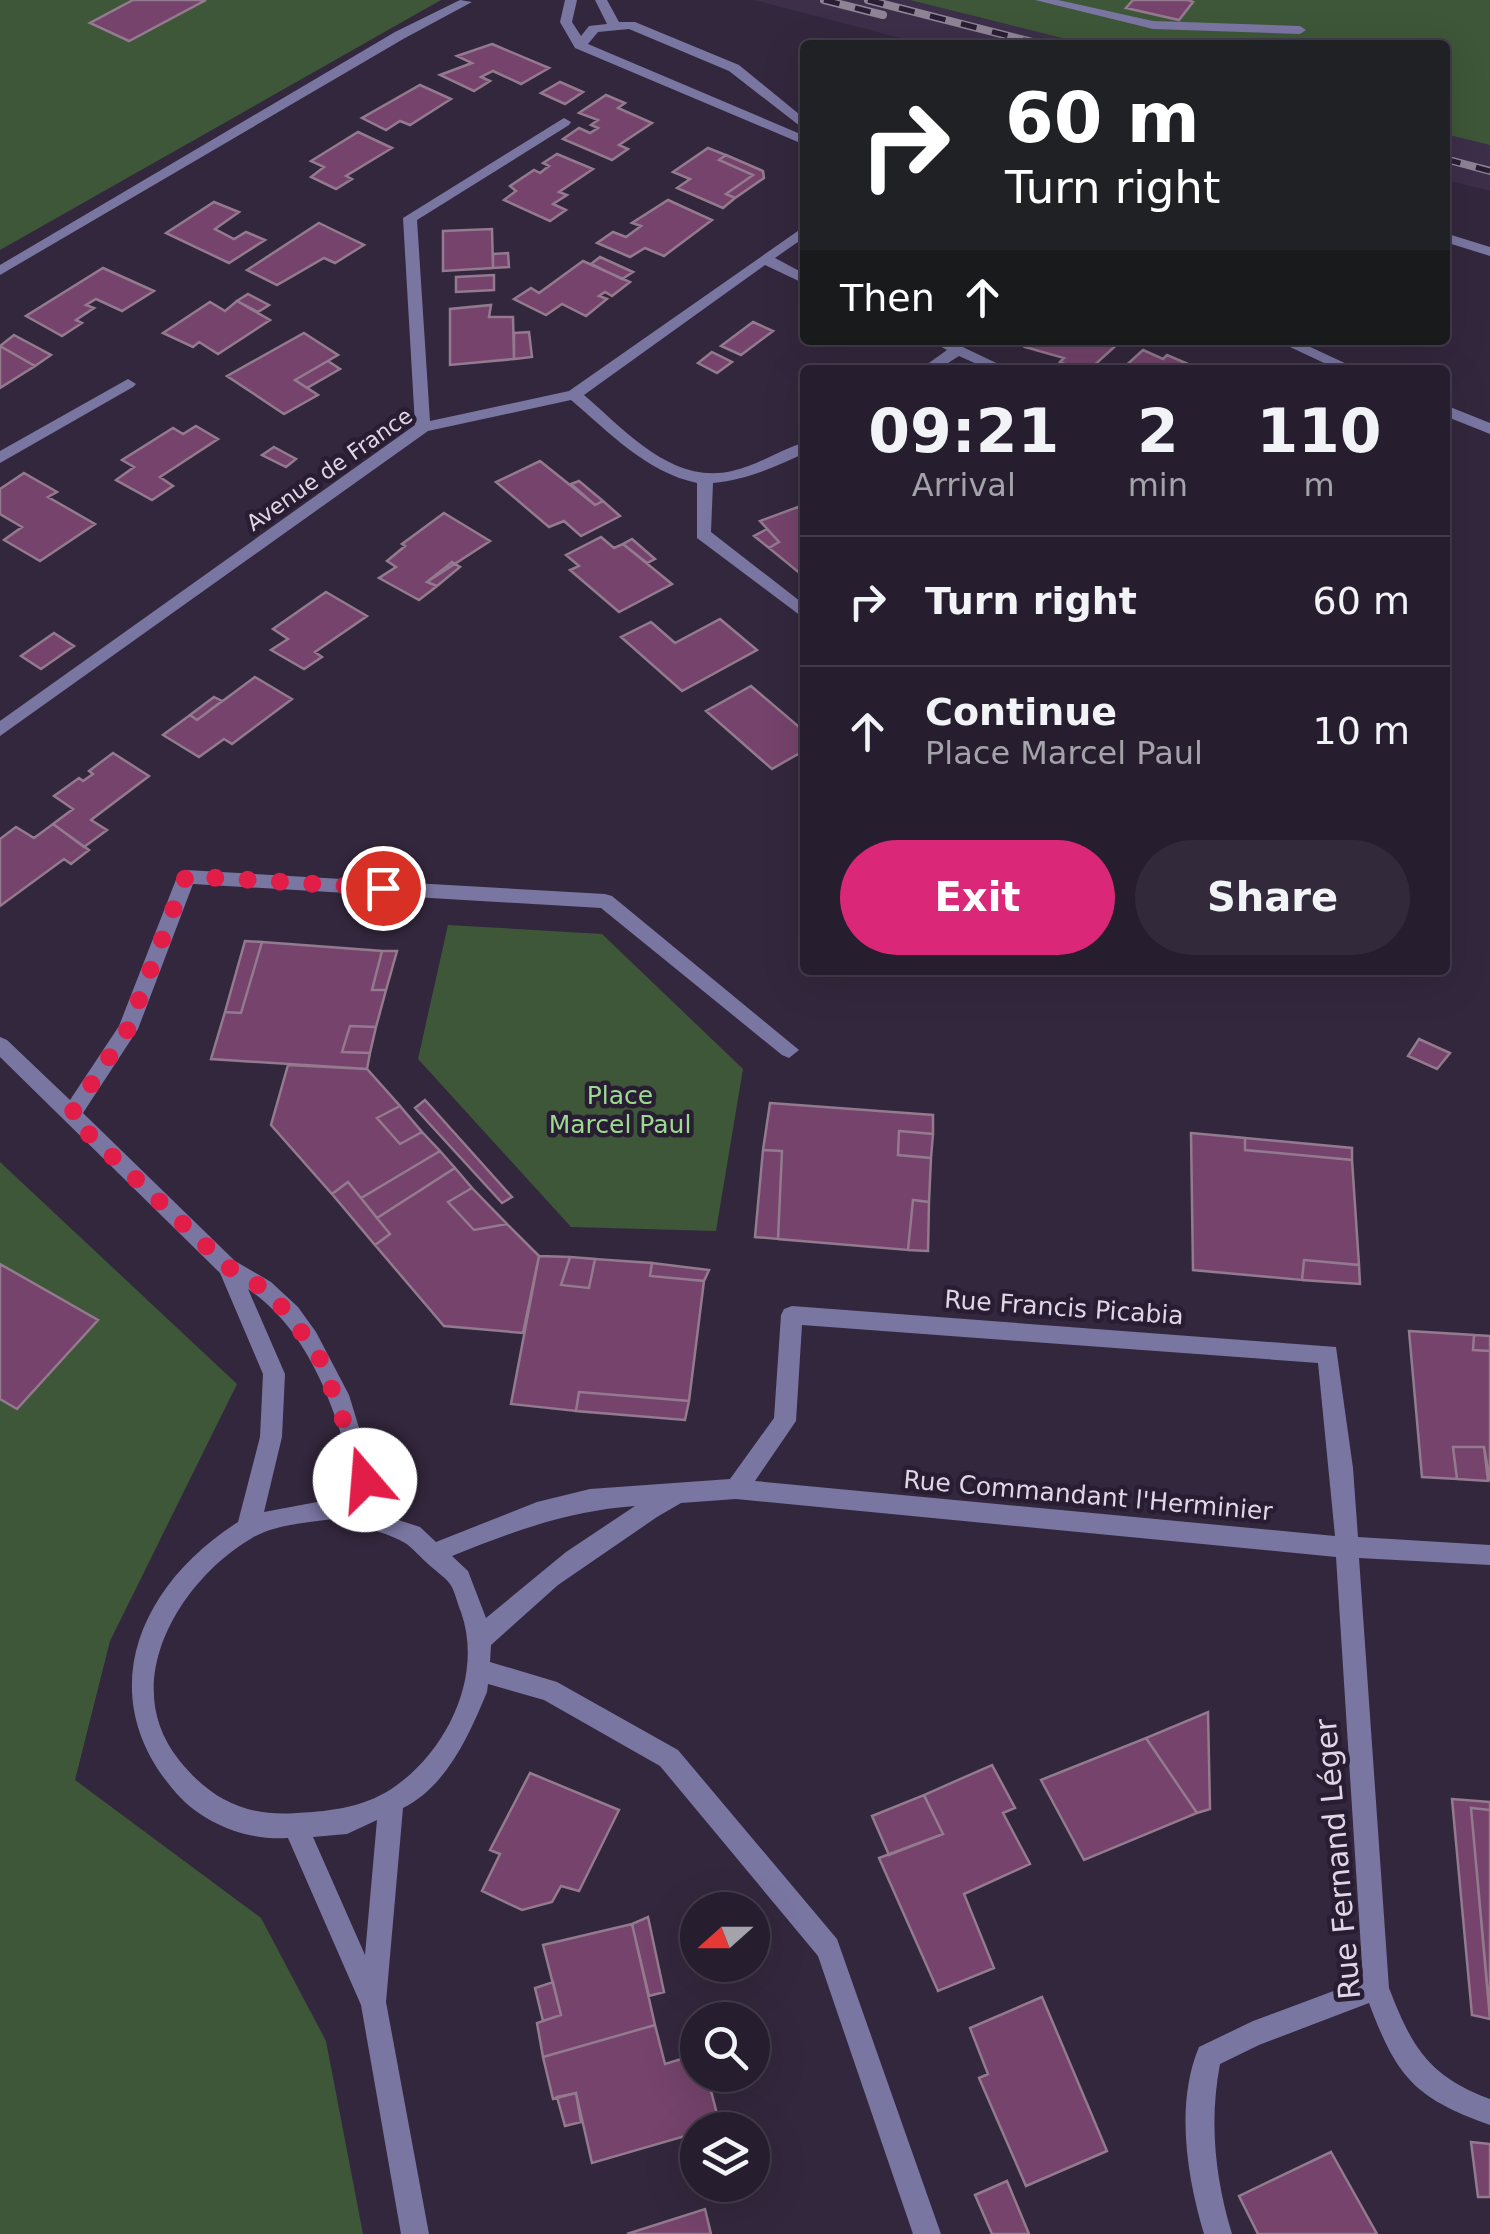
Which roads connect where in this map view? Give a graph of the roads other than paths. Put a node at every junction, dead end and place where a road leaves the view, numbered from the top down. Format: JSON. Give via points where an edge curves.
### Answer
{"nodes":[{"id":1,"x":571,"y":0,"type":"edge"},
{"id":2,"x":601,"y":0,"type":"edge"},
{"id":3,"x":1040,"y":0,"type":"edge"},
{"id":4,"x":466,"y":2,"type":"edge"},
{"id":5,"x":614,"y":24,"type":"junction"},
{"id":6,"x":1300,"y":30,"type":"dead end"},
{"id":7,"x":580,"y":45,"type":"junction"},
{"id":8,"x":564,"y":122,"type":"dead end"},
{"id":9,"x":800,"y":122,"type":"edge"},
{"id":10,"x":800,"y":140,"type":"edge"},
{"id":11,"x":800,"y":234,"type":"edge"},
{"id":12,"x":1450,"y":239,"type":"edge"},
{"id":13,"x":1490,"y":252,"type":"edge"},
{"id":14,"x":765,"y":259,"type":"junction"},
{"id":15,"x":0,"y":271,"type":"edge"},
{"id":16,"x":800,"y":277,"type":"edge"},
{"id":17,"x":947,"y":345,"type":"edge"},
{"id":18,"x":1294,"y":345,"type":"edge"},
{"id":19,"x":958,"y":350,"type":"junction"},
{"id":20,"x":936,"y":365,"type":"edge"},
{"id":21,"x":992,"y":365,"type":"edge"},
{"id":22,"x":1340,"y":365,"type":"edge"},
{"id":23,"x":128,"y":384,"type":"dead end"},
{"id":24,"x":574,"y":395,"type":"junction"},
{"id":25,"x":1450,"y":412,"type":"edge"},
{"id":26,"x":423,"y":427,"type":"junction"},
{"id":27,"x":1490,"y":429,"type":"edge"},
{"id":28,"x":800,"y":450,"type":"edge"},
{"id":29,"x":0,"y":458,"type":"edge"},
{"id":30,"x":705,"y":483,"type":"junction"},
{"id":31,"x":800,"y":609,"type":"edge"},
{"id":32,"x":0,"y":730,"type":"edge"},
{"id":33,"x":0,"y":1045,"type":"edge"},
{"id":34,"x":789,"y":1050,"type":"dead end"},
{"id":35,"x":70,"y":1116,"type":"junction"},
{"id":36,"x":228,"y":1267,"type":"junction"},
{"id":37,"x":736,"y":1488,"type":"junction"},
{"id":38,"x":682,"y":1491,"type":"junction"},
{"id":39,"x":376,"y":1516,"type":"junction"},
{"id":40,"x":248,"y":1529,"type":"junction"},
{"id":41,"x":1345,"y":1547,"type":"junction"},
{"id":42,"x":439,"y":1551,"type":"junction"},
{"id":43,"x":1490,"y":1554,"type":"edge"},
{"id":44,"x":482,"y":1638,"type":"junction"},
{"id":45,"x":482,"y":1671,"type":"junction"},
{"id":46,"x":391,"y":1803,"type":"junction"},
{"id":47,"x":297,"y":1830,"type":"junction"},
{"id":48,"x":1376,"y":1988,"type":"junction"},
{"id":49,"x":374,"y":2004,"type":"junction"},
{"id":50,"x":1490,"y":2112,"type":"edge"},
{"id":51,"x":415,"y":2234,"type":"edge"},
{"id":52,"x":927,"y":2234,"type":"edge"},
{"id":53,"x":1218,"y":2234,"type":"edge"}],
"edges":[{"from":1,"to":7,"type":"street","via":[[566,22]]},
{"from":2,"to":5,"type":"street"},
{"from":3,"to":6,"type":"street","via":[[1153,25]]},
{"from":4,"to":15,"type":"street"},
{"from":5,"to":7,"type":"street","via":[[594,29]]},
{"from":5,"to":9,"type":"street","via":[[630,24],[734,68]]},
{"from":7,"to":10,"type":"street"},
{"from":8,"to":26,"type":"street","via":[[410,218]]},
{"from":11,"to":14,"type":"street","name":"Avenue de France"},
{"from":12,"to":13,"type":"street"},
{"from":14,"to":16,"type":"street"},
{"from":14,"to":24,"type":"street","name":"Avenue de France"},
{"from":17,"to":19,"type":"street"},
{"from":18,"to":22,"type":"street"},
{"from":19,"to":20,"type":"street"},
{"from":19,"to":21,"type":"street"},
{"from":23,"to":29,"type":"street"},
{"from":24,"to":26,"type":"street","name":"Avenue de France"},
{"from":24,"to":30,"type":"street","via":[[664,469]]},
{"from":25,"to":27,"type":"street"},
{"from":26,"to":32,"type":"street","name":"Avenue de France"},
{"from":28,"to":30,"type":"street","via":[[753,474]]},
{"from":30,"to":31,"type":"street","via":[[704,534]]},
{"from":33,"to":35,"type":"street"},
{"from":34,"to":35,"type":"street","via":[[605,901],[186,876],[128,1029]]},
{"from":35,"to":36,"type":"street"},
{"from":36,"to":39,"type":"street","via":[[269,1292],[322,1362]]},
{"from":36,"to":40,"type":"street","via":[[274,1374],[271,1437]]},
{"from":37,"to":38,"type":"street","name":"Rue Commandant l'Herminier"},
{"from":37,"to":41,"type":"street","name":"Rue Commandant l'Herminier"},
{"from":37,"to":41,"type":"street","name":"Rue Francis Picabia","via":[[785,1422],[792,1314],[1328,1354]]},
{"from":38,"to":42,"type":"street","name":"Rue Commandant l'Herminier","via":[[590,1499],[537,1512]]},
{"from":38,"to":44,"type":"street","name":"Rue Commandant l'Herminier","via":[[564,1564]]},
{"from":39,"to":40,"type":"street","via":[[290,1514]]},
{"from":39,"to":42,"type":"street","via":[[410,1529]]},
{"from":40,"to":47,"type":"street","via":[[206,1555],[172,1592],[150,1635],[142,1682],[147,1728],[168,1770],[202,1802],[246,1823]]},
{"from":41,"to":43,"type":"street","name":"Rue Commandant l'Herminier"},
{"from":41,"to":48,"type":"street","name":"Rue Fernand Léger"},
{"from":42,"to":44,"type":"street","via":[[468,1590]]},
{"from":44,"to":45,"type":"street"},
{"from":45,"to":46,"type":"street","via":[[472,1709],[452,1745],[426,1777]]},
{"from":45,"to":52,"type":"street","via":[[549,1690],[669,1758],[828,1948]]},
{"from":46,"to":47,"type":"street","via":[[346,1822]]},
{"from":46,"to":49,"type":"street"},
{"from":47,"to":49,"type":"street"},
{"from":48,"to":50,"type":"street","name":"Rue Fernand Léger","via":[[1404,2060],[1441,2091]]},
{"from":48,"to":53,"type":"street","via":[[1208,2056],[1198,2099]]},
{"from":49,"to":51,"type":"street"}]}
